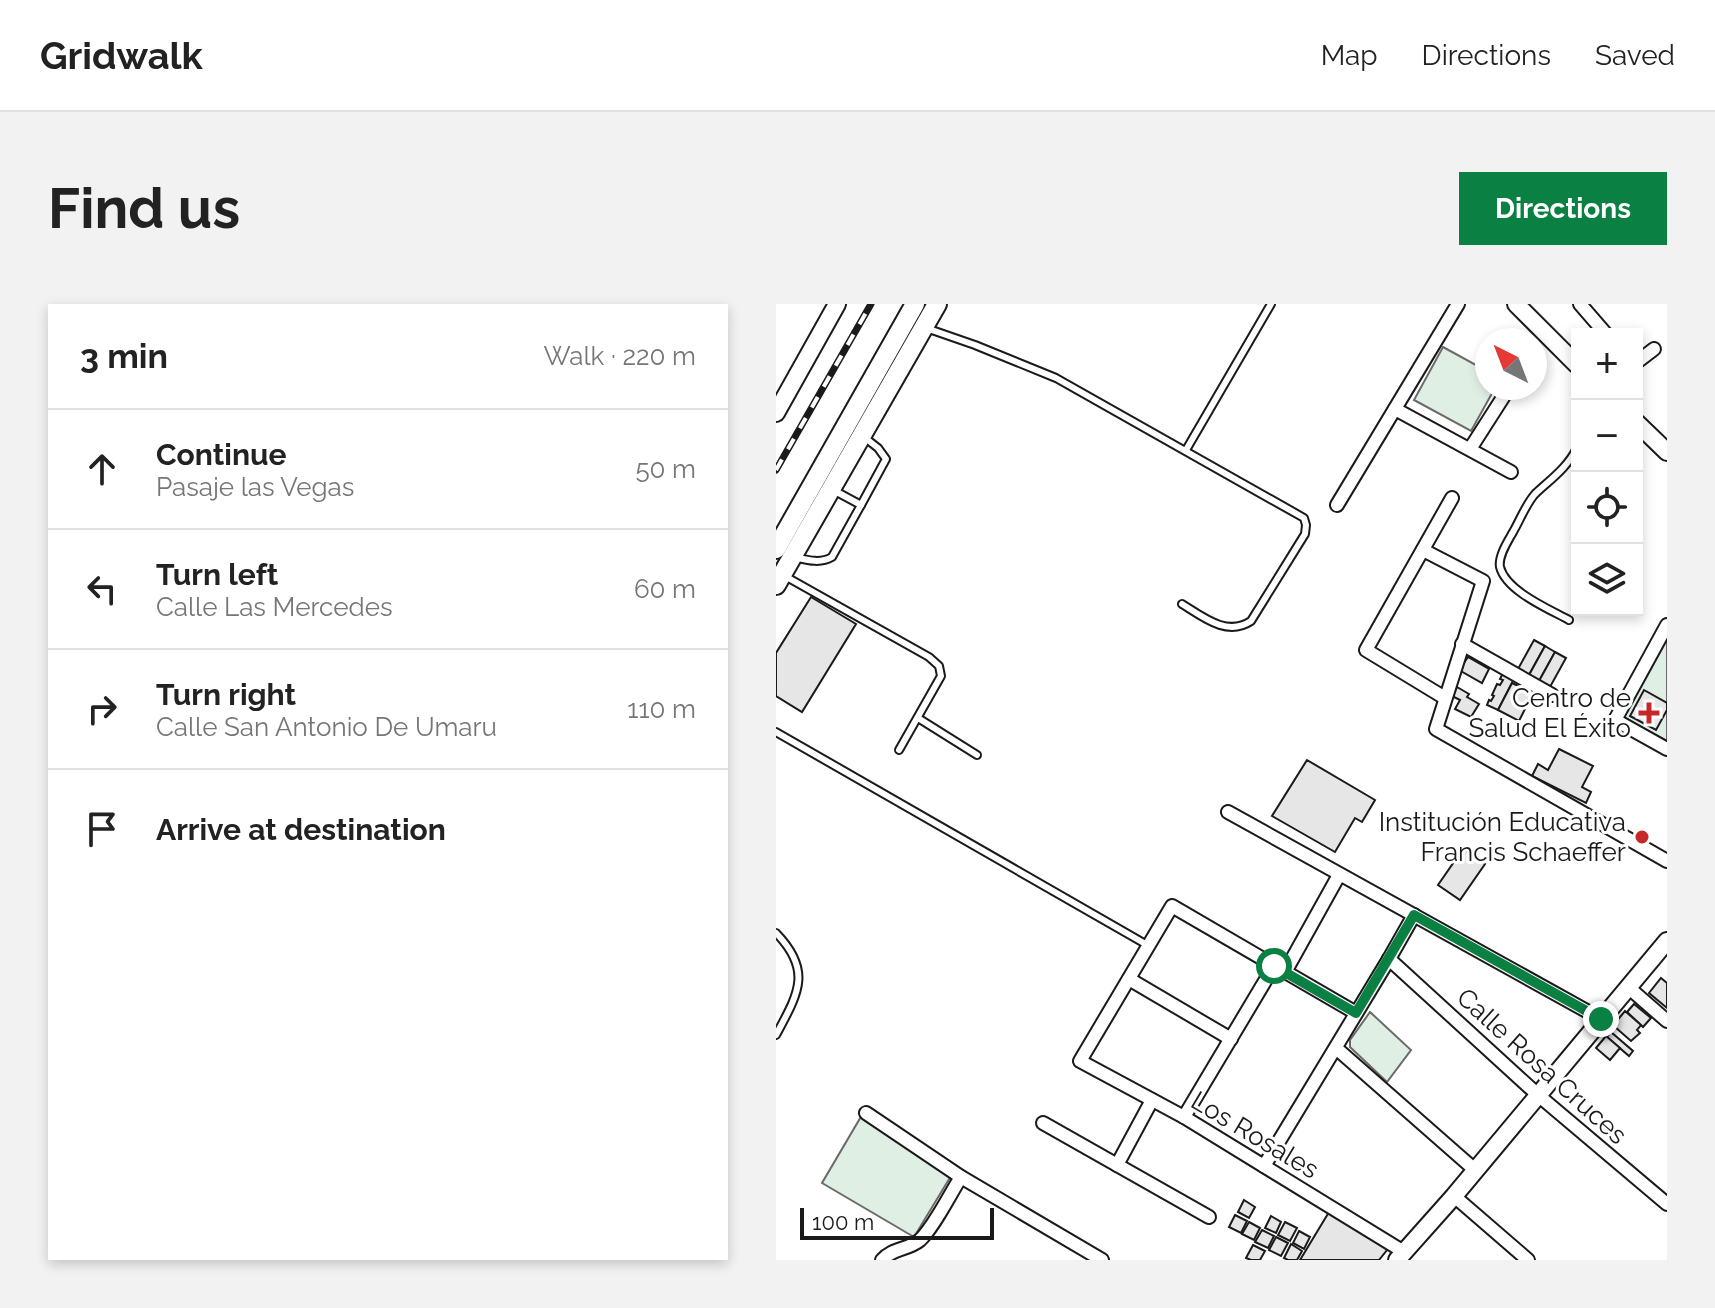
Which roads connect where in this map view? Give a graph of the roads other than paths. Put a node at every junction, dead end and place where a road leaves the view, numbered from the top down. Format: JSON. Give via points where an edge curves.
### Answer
{"nodes":[{"id":1,"x":837,"y":304,"type":"edge"},
{"id":2,"x":1271,"y":304,"type":"edge"},
{"id":3,"x":1458,"y":304,"type":"edge"},
{"id":4,"x":1516,"y":304,"type":"edge"},
{"id":5,"x":1580,"y":304,"type":"edge"},
{"id":6,"x":924,"y":311,"type":"edge"},
{"id":7,"x":1532,"y":328,"type":"edge"},
{"id":8,"x":1601,"y":328,"type":"edge"},
{"id":9,"x":1547,"y":344,"type":"edge"},
{"id":10,"x":1654,"y":349,"type":"dead end"},
{"id":11,"x":1643,"y":357,"type":"edge"},
{"id":12,"x":1571,"y":361,"type":"edge"},
{"id":13,"x":1501,"y":400,"type":"edge"},
{"id":14,"x":1395,"y":409,"type":"junction"},
{"id":15,"x":776,"y":413,"type":"edge"},
{"id":16,"x":1643,"y":429,"type":"edge"},
{"id":17,"x":862,"y":436,"type":"junction"},
{"id":18,"x":1470,"y":449,"type":"junction"},
{"id":19,"x":1186,"y":450,"type":"junction"},
{"id":20,"x":1667,"y":452,"type":"edge"},
{"id":21,"x":1571,"y":459,"type":"edge"},
{"id":22,"x":1511,"y":472,"type":"dead end"},
{"id":23,"x":823,"y":484,"type":"junction"},
{"id":24,"x":1452,"y":498,"type":"dead end"},
{"id":25,"x":861,"y":505,"type":"junction"},
{"id":26,"x":1337,"y":505,"type":"dead end"},
{"id":27,"x":1423,"y":550,"type":"junction"},
{"id":28,"x":784,"y":553,"type":"edge"},
{"id":29,"x":779,"y":580,"type":"edge"},
{"id":30,"x":1182,"y":604,"type":"dead end"},
{"id":31,"x":1569,"y":620,"type":"dead end"},
{"id":32,"x":1667,"y":625,"type":"edge"},
{"id":33,"x":1462,"y":644,"type":"junction"},
{"id":34,"x":1552,"y":695,"type":"dead end"},
{"id":35,"x":1445,"y":698,"type":"junction"},
{"id":36,"x":918,"y":718,"type":"junction"},
{"id":37,"x":776,"y":732,"type":"edge"},
{"id":38,"x":1667,"y":749,"type":"edge"},
{"id":39,"x":899,"y":750,"type":"dead end"},
{"id":40,"x":977,"y":755,"type":"dead end"},
{"id":41,"x":1228,"y":812,"type":"dead end"},
{"id":42,"x":1667,"y":861,"type":"edge"},
{"id":43,"x":1339,"y":875,"type":"junction"},
{"id":44,"x":1414,"y":915,"type":"junction"},
{"id":45,"x":776,"y":933,"type":"edge"},
{"id":46,"x":1667,"y":941,"type":"edge"},
{"id":47,"x":1149,"y":946,"type":"junction"},
{"id":48,"x":1389,"y":959,"type":"junction"},
{"id":49,"x":1280,"y":969,"type":"junction"},
{"id":50,"x":1129,"y":979,"type":"junction"},
{"id":51,"x":1628,"y":987,"type":"junction"},
{"id":52,"x":1356,"y":1013,"type":"junction"},
{"id":53,"x":1601,"y":1019,"type":"junction"},
{"id":54,"x":1667,"y":1021,"type":"edge"},
{"id":55,"x":776,"y":1035,"type":"edge"},
{"id":56,"x":1231,"y":1039,"type":"junction"},
{"id":57,"x":1336,"y":1048,"type":"junction"},
{"id":58,"x":1538,"y":1095,"type":"junction"},
{"id":59,"x":1152,"y":1100,"type":"junction"},
{"id":60,"x":866,"y":1113,"type":"dead end"},
{"id":61,"x":1184,"y":1117,"type":"junction"},
{"id":62,"x":1043,"y":1123,"type":"dead end"},
{"id":63,"x":1117,"y":1165,"type":"junction"},
{"id":64,"x":1264,"y":1166,"type":"junction"},
{"id":65,"x":1475,"y":1170,"type":"junction"},
{"id":66,"x":961,"y":1177,"type":"junction"},
{"id":67,"x":1454,"y":1196,"type":"junction"},
{"id":68,"x":1667,"y":1204,"type":"edge"},
{"id":69,"x":1209,"y":1217,"type":"dead end"},
{"id":70,"x":1401,"y":1256,"type":"edge"},
{"id":71,"x":882,"y":1260,"type":"edge"},
{"id":72,"x":1102,"y":1260,"type":"edge"},
{"id":73,"x":1528,"y":1260,"type":"edge"}],
"edges":[{"from":1,"to":15,"type":"street"},
{"from":2,"to":19,"type":"lane"},
{"from":3,"to":14,"type":"street"},
{"from":4,"to":7,"type":"street"},
{"from":5,"to":8,"type":"street"},
{"from":6,"to":17,"type":"main road"},
{"from":6,"to":19,"type":"lane","via":[[975,345],[1056,378]]},
{"from":6,"to":23,"type":"main road"},
{"from":9,"to":12,"type":"street"},
{"from":10,"to":11,"type":"street"},
{"from":13,"to":18,"type":"street"},
{"from":14,"to":18,"type":"street"},
{"from":14,"to":26,"type":"street"},
{"from":16,"to":20,"type":"street"},
{"from":17,"to":23,"type":"main road"},
{"from":17,"to":25,"type":"lane","via":[[886,459]]},
{"from":18,"to":22,"type":"street"},
{"from":19,"to":30,"type":"lane","via":[[1302,515],[1307,530],[1245,625],[1225,628]]},
{"from":21,"to":31,"type":"lane","via":[[1532,497],[1500,566],[1522,594]]},
{"from":23,"to":25,"type":"lane"},
{"from":23,"to":28,"type":"main road"},
{"from":24,"to":27,"type":"street"},
{"from":25,"to":28,"type":"lane","via":[[832,557],[818,561]]},
{"from":27,"to":33,"type":"street","via":[[1483,581]]},
{"from":27,"to":35,"type":"street","via":[[1366,650]]},
{"from":28,"to":29,"type":"main road"},
{"from":29,"to":36,"type":"lane","via":[[939,666],[941,676]]},
{"from":32,"to":38,"type":"street","via":[[1615,720]]},
{"from":33,"to":34,"type":"street"},
{"from":33,"to":35,"type":"street"},
{"from":35,"to":42,"type":"street","via":[[1436,729]]},
{"from":36,"to":39,"type":"lane"},
{"from":36,"to":40,"type":"lane"},
{"from":37,"to":47,"type":"lane"},
{"from":41,"to":43,"type":"street"},
{"from":43,"to":44,"type":"street"},
{"from":43,"to":49,"type":"street"},
{"from":44,"to":48,"type":"street"},
{"from":44,"to":53,"type":"street"},
{"from":45,"to":55,"type":"lane","via":[[796,958],[798,979],[796,999]]},
{"from":46,"to":51,"type":"street"},
{"from":47,"to":49,"type":"street","via":[[1172,906]]},
{"from":47,"to":50,"type":"street"},
{"from":48,"to":52,"type":"street"},
{"from":48,"to":58,"type":"street","name":"Calle Rosa Cruces"},
{"from":49,"to":52,"type":"street"},
{"from":49,"to":56,"type":"street"},
{"from":50,"to":56,"type":"street"},
{"from":50,"to":59,"type":"street","name":"Los Rosales","via":[[1080,1061]]},
{"from":51,"to":53,"type":"street"},
{"from":51,"to":54,"type":"street"},
{"from":52,"to":57,"type":"street"},
{"from":53,"to":58,"type":"street"},
{"from":56,"to":61,"type":"street"},
{"from":57,"to":64,"type":"street"},
{"from":57,"to":65,"type":"street"},
{"from":58,"to":65,"type":"street"},
{"from":58,"to":68,"type":"street","name":"Calle Rosa Cruces"},
{"from":59,"to":61,"type":"street","name":"Los Rosales"},
{"from":59,"to":63,"type":"street"},
{"from":60,"to":66,"type":"street"},
{"from":61,"to":64,"type":"street","name":"Los Rosales"},
{"from":62,"to":63,"type":"street"},
{"from":63,"to":69,"type":"street"},
{"from":64,"to":70,"type":"street","name":"Los Rosales"},
{"from":65,"to":67,"type":"street"},
{"from":66,"to":71,"type":"street","via":[[925,1235]]},
{"from":66,"to":72,"type":"street"},
{"from":67,"to":70,"type":"street"},
{"from":67,"to":73,"type":"street"}]}
